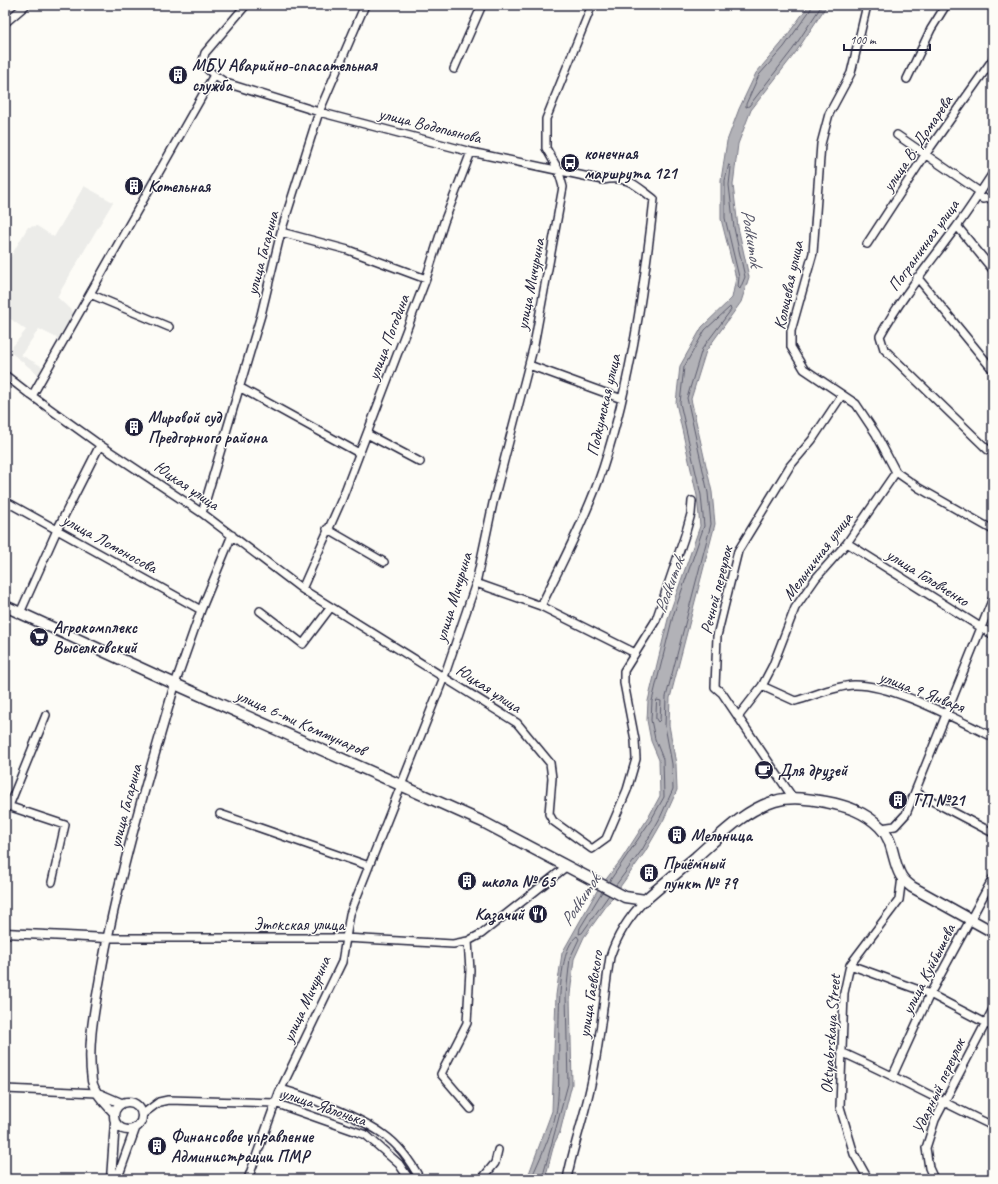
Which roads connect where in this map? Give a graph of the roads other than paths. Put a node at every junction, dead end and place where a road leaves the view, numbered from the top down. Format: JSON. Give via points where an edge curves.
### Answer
{"nodes":[{"id":1,"x":246,"y":5,"type":"edge"},
{"id":2,"x":365,"y":5,"type":"edge"},
{"id":3,"x":482,"y":5,"type":"edge"},
{"id":4,"x":592,"y":5,"type":"edge"},
{"id":5,"x":867,"y":5,"type":"edge"},
{"id":6,"x":946,"y":5,"type":"edge"},
{"id":7,"x":23,"y":6,"type":"edge"},
{"id":8,"x":5,"y":23,"type":"edge"},
{"id":9,"x":993,"y":59,"type":"edge"},
{"id":10,"x":454,"y":69,"type":"dead end"},
{"id":11,"x":214,"y":75,"type":"junction"},
{"id":12,"x":907,"y":80,"type":"dead end"},
{"id":13,"x":319,"y":112,"type":"junction"},
{"id":14,"x":897,"y":135,"type":"dead end"},
{"id":15,"x":471,"y":152,"type":"junction"},
{"id":16,"x":925,"y":155,"type":"junction"},
{"id":17,"x":558,"y":170,"type":"junction"},
{"id":18,"x":993,"y":173,"type":"edge"},
{"id":19,"x":979,"y":194,"type":"junction"},
{"id":20,"x":993,"y":197,"type":"edge"},
{"id":21,"x":654,"y":199,"type":"joint"},
{"id":22,"x":957,"y":226,"type":"junction"},
{"id":23,"x":282,"y":232,"type":"junction"},
{"id":24,"x":867,"y":244,"type":"dead end"},
{"id":25,"x":993,"y":270,"type":"edge"},
{"id":26,"x":917,"y":277,"type":"junction"},
{"id":27,"x":426,"y":279,"type":"junction"},
{"id":28,"x":90,"y":294,"type":"junction"},
{"id":29,"x":169,"y":327,"type":"dead end"},
{"id":30,"x":529,"y":365,"type":"junction"},
{"id":31,"x":993,"y":370,"type":"edge"},
{"id":32,"x":5,"y":375,"type":"edge"},
{"id":33,"x":239,"y":387,"type":"junction"},
{"id":34,"x":842,"y":395,"type":"junction"},
{"id":35,"x":32,"y":396,"type":"junction"},
{"id":36,"x":622,"y":399,"type":"junction"},
{"id":37,"x":367,"y":434,"type":"junction"},
{"id":38,"x":100,"y":445,"type":"junction"},
{"id":39,"x":993,"y":448,"type":"edge"},
{"id":40,"x":359,"y":453,"type":"junction"},
{"id":41,"x":420,"y":462,"type":"dead end"},
{"id":42,"x":896,"y":472,"type":"junction"},
{"id":43,"x":5,"y":501,"type":"edge"},
{"id":44,"x":692,"y":501,"type":"dead end"},
{"id":45,"x":202,"y":513,"type":"junction"},
{"id":46,"x":327,"y":529,"type":"junction"},
{"id":47,"x":57,"y":530,"type":"junction"},
{"id":48,"x":993,"y":530,"type":"edge"},
{"id":49,"x":232,"y":535,"type":"junction"},
{"id":50,"x":847,"y":543,"type":"junction"},
{"id":51,"x":384,"y":562,"type":"dead end"},
{"id":52,"x":476,"y":583,"type":"junction"},
{"id":53,"x":302,"y":589,"type":"junction"},
{"id":54,"x":993,"y":598,"type":"edge"},
{"id":55,"x":5,"y":606,"type":"edge"},
{"id":56,"x":541,"y":606,"type":"junction"},
{"id":57,"x":331,"y":607,"type":"junction"},
{"id":58,"x":201,"y":610,"type":"junction"},
{"id":59,"x":260,"y":611,"type":"dead end"},
{"id":60,"x":20,"y":613,"type":"junction"},
{"id":61,"x":980,"y":628,"type":"junction"},
{"id":62,"x":993,"y":635,"type":"edge"},
{"id":63,"x":635,"y":653,"type":"junction"},
{"id":64,"x":444,"y":677,"type":"junction"},
{"id":65,"x":175,"y":684,"type":"junction"},
{"id":66,"x":762,"y":686,"type":"junction"},
{"id":67,"x":945,"y":714,"type":"junction"},
{"id":68,"x":46,"y":715,"type":"dead end"},
{"id":69,"x":738,"y":717,"type":"junction"},
{"id":70,"x":993,"y":738,"type":"edge"},
{"id":71,"x":401,"y":784,"type":"junction"},
{"id":72,"x":914,"y":792,"type":"junction"},
{"id":73,"x":793,"y":798,"type":"junction"},
{"id":74,"x":7,"y":806,"type":"edge"},
{"id":75,"x":220,"y":814,"type":"dead end"},
{"id":76,"x":882,"y":828,"type":"junction"},
{"id":77,"x":993,"y":833,"type":"edge"},
{"id":78,"x":369,"y":866,"type":"junction"},
{"id":79,"x":567,"y":866,"type":"junction"},
{"id":80,"x":902,"y":877,"type":"junction"},
{"id":81,"x":993,"y":878,"type":"edge"},
{"id":82,"x":52,"y":882,"type":"dead end"},
{"id":83,"x":645,"y":900,"type":"junction"},
{"id":84,"x":970,"y":919,"type":"junction"},
{"id":85,"x":993,"y":932,"type":"edge"},
{"id":86,"x":5,"y":933,"type":"edge"},
{"id":87,"x":107,"y":938,"type":"junction"},
{"id":88,"x":346,"y":938,"type":"junction"},
{"id":89,"x":468,"y":941,"type":"junction"},
{"id":90,"x":850,"y":964,"type":"junction"},
{"id":91,"x":930,"y":994,"type":"junction"},
{"id":92,"x":993,"y":1009,"type":"edge"},
{"id":93,"x":985,"y":1022,"type":"junction"},
{"id":94,"x":993,"y":1027,"type":"edge"},
{"id":95,"x":842,"y":1052,"type":"junction"},
{"id":96,"x":893,"y":1075,"type":"junction"},
{"id":97,"x":5,"y":1089,"type":"edge"},
{"id":98,"x":281,"y":1089,"type":"junction"},
{"id":99,"x":97,"y":1093,"type":"junction"},
{"id":100,"x":944,"y":1102,"type":"junction"},
{"id":101,"x":121,"y":1103,"type":"junction"},
{"id":102,"x":275,"y":1103,"type":"junction"},
{"id":103,"x":472,"y":1109,"type":"dead end"},
{"id":104,"x":114,"y":1113,"type":"junction"},
{"id":105,"x":143,"y":1114,"type":"junction"},
{"id":106,"x":115,"y":1122,"type":"junction"},
{"id":107,"x":993,"y":1126,"type":"edge"},
{"id":108,"x":135,"y":1129,"type":"junction"},
{"id":109,"x":498,"y":1150,"type":"dead end"},
{"id":110,"x":111,"y":1179,"type":"edge"},
{"id":111,"x":117,"y":1179,"type":"edge"},
{"id":112,"x":248,"y":1179,"type":"edge"},
{"id":113,"x":409,"y":1179,"type":"edge"},
{"id":114,"x":420,"y":1179,"type":"edge"},
{"id":115,"x":482,"y":1179,"type":"edge"},
{"id":116,"x":567,"y":1179,"type":"edge"},
{"id":117,"x":868,"y":1179,"type":"edge"},
{"id":118,"x":934,"y":1179,"type":"edge"}],
"edges":[{"from":1,"to":11,"type":"street","name":"улица Водопьянова","via":[[204,53],[202,64]]},
{"from":2,"to":13,"type":"street","name":"улица Гагарина"},
{"from":3,"to":10,"type":"street"},
{"from":4,"to":17,"type":"street","name":"улица Мичурина","via":[[546,119],[546,148]]},
{"from":5,"to":34,"type":"street","name":"Кольцевая улица","via":[[851,73],[829,114],[821,144],[813,253],[791,331],[791,347],[804,369]]},
{"from":6,"to":12,"type":"street","via":[[931,29]]},
{"from":7,"to":8,"type":"street"},
{"from":9,"to":16,"type":"street","name":"улица В. Домарева"},
{"from":11,"to":13,"type":"street","name":"улица Водопьянова","via":[[226,83]]},
{"from":11,"to":28,"type":"street"},
{"from":13,"to":15,"type":"street","name":"улица Водопьянова"},
{"from":13,"to":23,"type":"street","name":"улица Гагарина"},
{"from":14,"to":16,"type":"street"},
{"from":15,"to":17,"type":"street","name":"улица Водопьянова"},
{"from":15,"to":27,"type":"street","name":"улица Погодина","via":[[444,222]]},
{"from":16,"to":19,"type":"street"},
{"from":16,"to":24,"type":"street","name":"улица В. Домарева"},
{"from":17,"to":21,"type":"street","name":"улица Водопьянова","via":[[603,180],[617,177],[628,180]]},
{"from":17,"to":30,"type":"street","name":"улица Мичурина","via":[[563,188]]},
{"from":18,"to":19,"type":"street","name":"Пограничная улица"},
{"from":19,"to":20,"type":"street","via":[[983,199]]},
{"from":19,"to":22,"type":"street","name":"Пограничная улица"},
{"from":21,"to":36,"type":"street","name":"Подкумская улица","via":[[646,268]]},
{"from":22,"to":25,"type":"street"},
{"from":22,"to":26,"type":"street","name":"Пограничная улица"},
{"from":23,"to":27,"type":"street","via":[[348,250]]},
{"from":23,"to":33,"type":"street","name":"улица Гагарина"},
{"from":26,"to":31,"type":"street"},
{"from":26,"to":39,"type":"street","name":"Пограничная улица","via":[[893,311],[880,336],[884,349],[988,450]]},
{"from":27,"to":37,"type":"street","name":"улица Погодина"},
{"from":28,"to":29,"type":"street"},
{"from":28,"to":35,"type":"street"},
{"from":30,"to":36,"type":"street"},
{"from":30,"to":52,"type":"street","name":"улица Мичурина","via":[[493,503]]},
{"from":32,"to":35,"type":"street","name":"Юцкая улица"},
{"from":33,"to":40,"type":"street"},
{"from":33,"to":45,"type":"street","name":"улица Гагарина"},
{"from":34,"to":42,"type":"street","name":"Кольцевая улица","via":[[856,404],[876,434]]},
{"from":34,"to":69,"type":"street","name":"Речной переулок","via":[[812,440],[790,466],[738,551],[718,636],[715,687]]},
{"from":35,"to":38,"type":"street","name":"Юцкая улица"},
{"from":36,"to":56,"type":"street","name":"Подкумская улица","via":[[603,468]]},
{"from":37,"to":40,"type":"street","name":"улица Погодина"},
{"from":37,"to":41,"type":"street"},
{"from":38,"to":45,"type":"street","name":"Юцкая улица"},
{"from":38,"to":47,"type":"street"},
{"from":40,"to":46,"type":"street","name":"улица Погодина","via":[[342,499]]},
{"from":42,"to":48,"type":"street","name":"Кольцевая улица"},
{"from":42,"to":50,"type":"street","name":"Мельничная улица"},
{"from":43,"to":47,"type":"street","name":"улица Ломоносова"},
{"from":44,"to":63,"type":"street","via":[[685,535],[656,620]]},
{"from":45,"to":49,"type":"street","name":"Юцкая улица"},
{"from":46,"to":51,"type":"street"},
{"from":46,"to":53,"type":"street","name":"улица Погодина"},
{"from":47,"to":58,"type":"street","name":"улица Ломоносова"},
{"from":47,"to":60,"type":"street"},
{"from":49,"to":53,"type":"street","name":"Юцкая улица"},
{"from":49,"to":58,"type":"street","name":"улица Гагарина"},
{"from":50,"to":61,"type":"street","name":"улица Головченко"},
{"from":50,"to":66,"type":"street","name":"Мельничная улица","via":[[816,578],[795,608]]},
{"from":52,"to":56,"type":"street"},
{"from":52,"to":64,"type":"street","name":"улица Мичурина"},
{"from":53,"to":57,"type":"street","name":"Юцкая улица"},
{"from":54,"to":61,"type":"street"},
{"from":55,"to":60,"type":"main road","name":"улица 6-ти Коммунаров"},
{"from":56,"to":63,"type":"street"},
{"from":57,"to":59,"type":"street","via":[[304,644]]},
{"from":57,"to":64,"type":"street","name":"Юцкая улица"},
{"from":58,"to":65,"type":"street","name":"улица Гагарина"},
{"from":60,"to":65,"type":"main road","name":"улица 6-ти Коммунаров"},
{"from":61,"to":62,"type":"street","name":"улица Головченко"},
{"from":61,"to":67,"type":"street"},
{"from":63,"to":64,"type":"street","name":"Юцкая улица","via":[[624,671],[624,683],[636,759],[627,790],[606,838],[592,849],[553,821],[549,814],[552,778],[550,764],[522,728]]},
{"from":64,"to":71,"type":"street","name":"улица Мичурина"},
{"from":65,"to":71,"type":"main road","name":"улица 6-ти Коммунаров"},
{"from":65,"to":87,"type":"street","name":"улица Гагарина","via":[[137,815]]},
{"from":66,"to":67,"type":"street","name":"улица 9 Января","via":[[795,701],[836,688],[854,685],[876,687]]},
{"from":66,"to":69,"type":"street"},
{"from":67,"to":70,"type":"street","name":"улица 9 Января"},
{"from":67,"to":72,"type":"street"},
{"from":68,"to":74,"type":"street"},
{"from":69,"to":73,"type":"street","name":"Речной переулок"},
{"from":71,"to":78,"type":"street","name":"улица Мичурина"},
{"from":71,"to":79,"type":"main road","name":"улица 6-ти Коммунаров","via":[[483,822]]},
{"from":72,"to":76,"type":"street","via":[[906,814],[895,826]]},
{"from":72,"to":77,"type":"street"},
{"from":73,"to":76,"type":"main road","name":"улица Гаевского","via":[[850,807],[867,815]]},
{"from":73,"to":83,"type":"main road","name":"улица Гаевского","via":[[761,806],[741,819]]},
{"from":74,"to":82,"type":"street","via":[[65,825]]},
{"from":75,"to":78,"type":"street"},
{"from":76,"to":80,"type":"main road","name":"улица Гаевского"},
{"from":78,"to":88,"type":"street","name":"улица Мичурина","via":[[350,914]]},
{"from":79,"to":83,"type":"main road","name":"улица 6-ти Коммунаров","via":[[625,897]]},
{"from":79,"to":89,"type":"street","name":"Этокская улица","via":[[481,934]]},
{"from":80,"to":84,"type":"main road","name":"улица Гаевского","via":[[912,887]]},
{"from":80,"to":90,"type":"street","name":"Oktyabrskaya Street","via":[[899,900]]},
{"from":81,"to":84,"type":"street","name":"улица Куйбышева"},
{"from":83,"to":116,"type":"street","name":"улица Гаевского","via":[[624,925],[610,957],[594,1069]]},
{"from":84,"to":85,"type":"main road","name":"улица Гаевского"},
{"from":84,"to":91,"type":"street","name":"улица Куйбышева"},
{"from":86,"to":87,"type":"street","name":"Этокская улица"},
{"from":87,"to":88,"type":"street","name":"Этокская улица"},
{"from":87,"to":99,"type":"street","name":"улица Гагарина","via":[[91,1031],[90,1058]]},
{"from":88,"to":89,"type":"street","name":"Этокская улица","via":[[453,944]]},
{"from":88,"to":98,"type":"street","name":"улица Мичурина","via":[[342,962]]},
{"from":89,"to":103,"type":"street","via":[[470,970],[467,1023],[441,1074]]},
{"from":90,"to":91,"type":"street"},
{"from":90,"to":95,"type":"street","name":"Oktyabrskaya Street","via":[[844,993]]},
{"from":91,"to":93,"type":"street"},
{"from":91,"to":96,"type":"street","name":"улица Куйбышева"},
{"from":92,"to":93,"type":"street","name":"Ударный переулок"},
{"from":93,"to":94,"type":"street"},
{"from":93,"to":100,"type":"street","name":"Ударный переулок"},
{"from":95,"to":96,"type":"street"},
{"from":95,"to":117,"type":"street","name":"Oktyabrskaya Street","via":[[840,1107],[854,1154]]},
{"from":96,"to":100,"type":"street"},
{"from":97,"to":99,"type":"street"},
{"from":98,"to":102,"type":"street","name":"улица Мичурина"},
{"from":98,"to":114,"type":"street","name":"улица Яблонька","via":[[354,1118],[383,1134],[410,1162]]},
{"from":99,"to":101,"type":"street"},
{"from":99,"to":104,"type":"street","name":"улица Гагарина"},
{"from":100,"to":107,"type":"street"},
{"from":100,"to":118,"type":"street","name":"Ударный переулок","via":[[926,1148]]},
{"from":101,"to":104,"type":"street"},
{"from":101,"to":105,"type":"street","via":[[135,1103]]},
{"from":102,"to":105,"type":"street","name":"улица Яблонька","via":[[168,1100],[159,1102]]},
{"from":102,"to":112,"type":"street","name":"улица Мичурина"},
{"from":102,"to":113,"type":"street","name":"улица Яблонька","via":[[366,1135],[399,1164]]},
{"from":104,"to":106,"type":"street"},
{"from":105,"to":108,"type":"street","via":[[140,1125]]},
{"from":106,"to":108,"type":"street","via":[[123,1130]]},
{"from":106,"to":110,"type":"street"},
{"from":108,"to":111,"type":"street"},
{"from":109,"to":115,"type":"street","via":[[495,1163]]}]}
